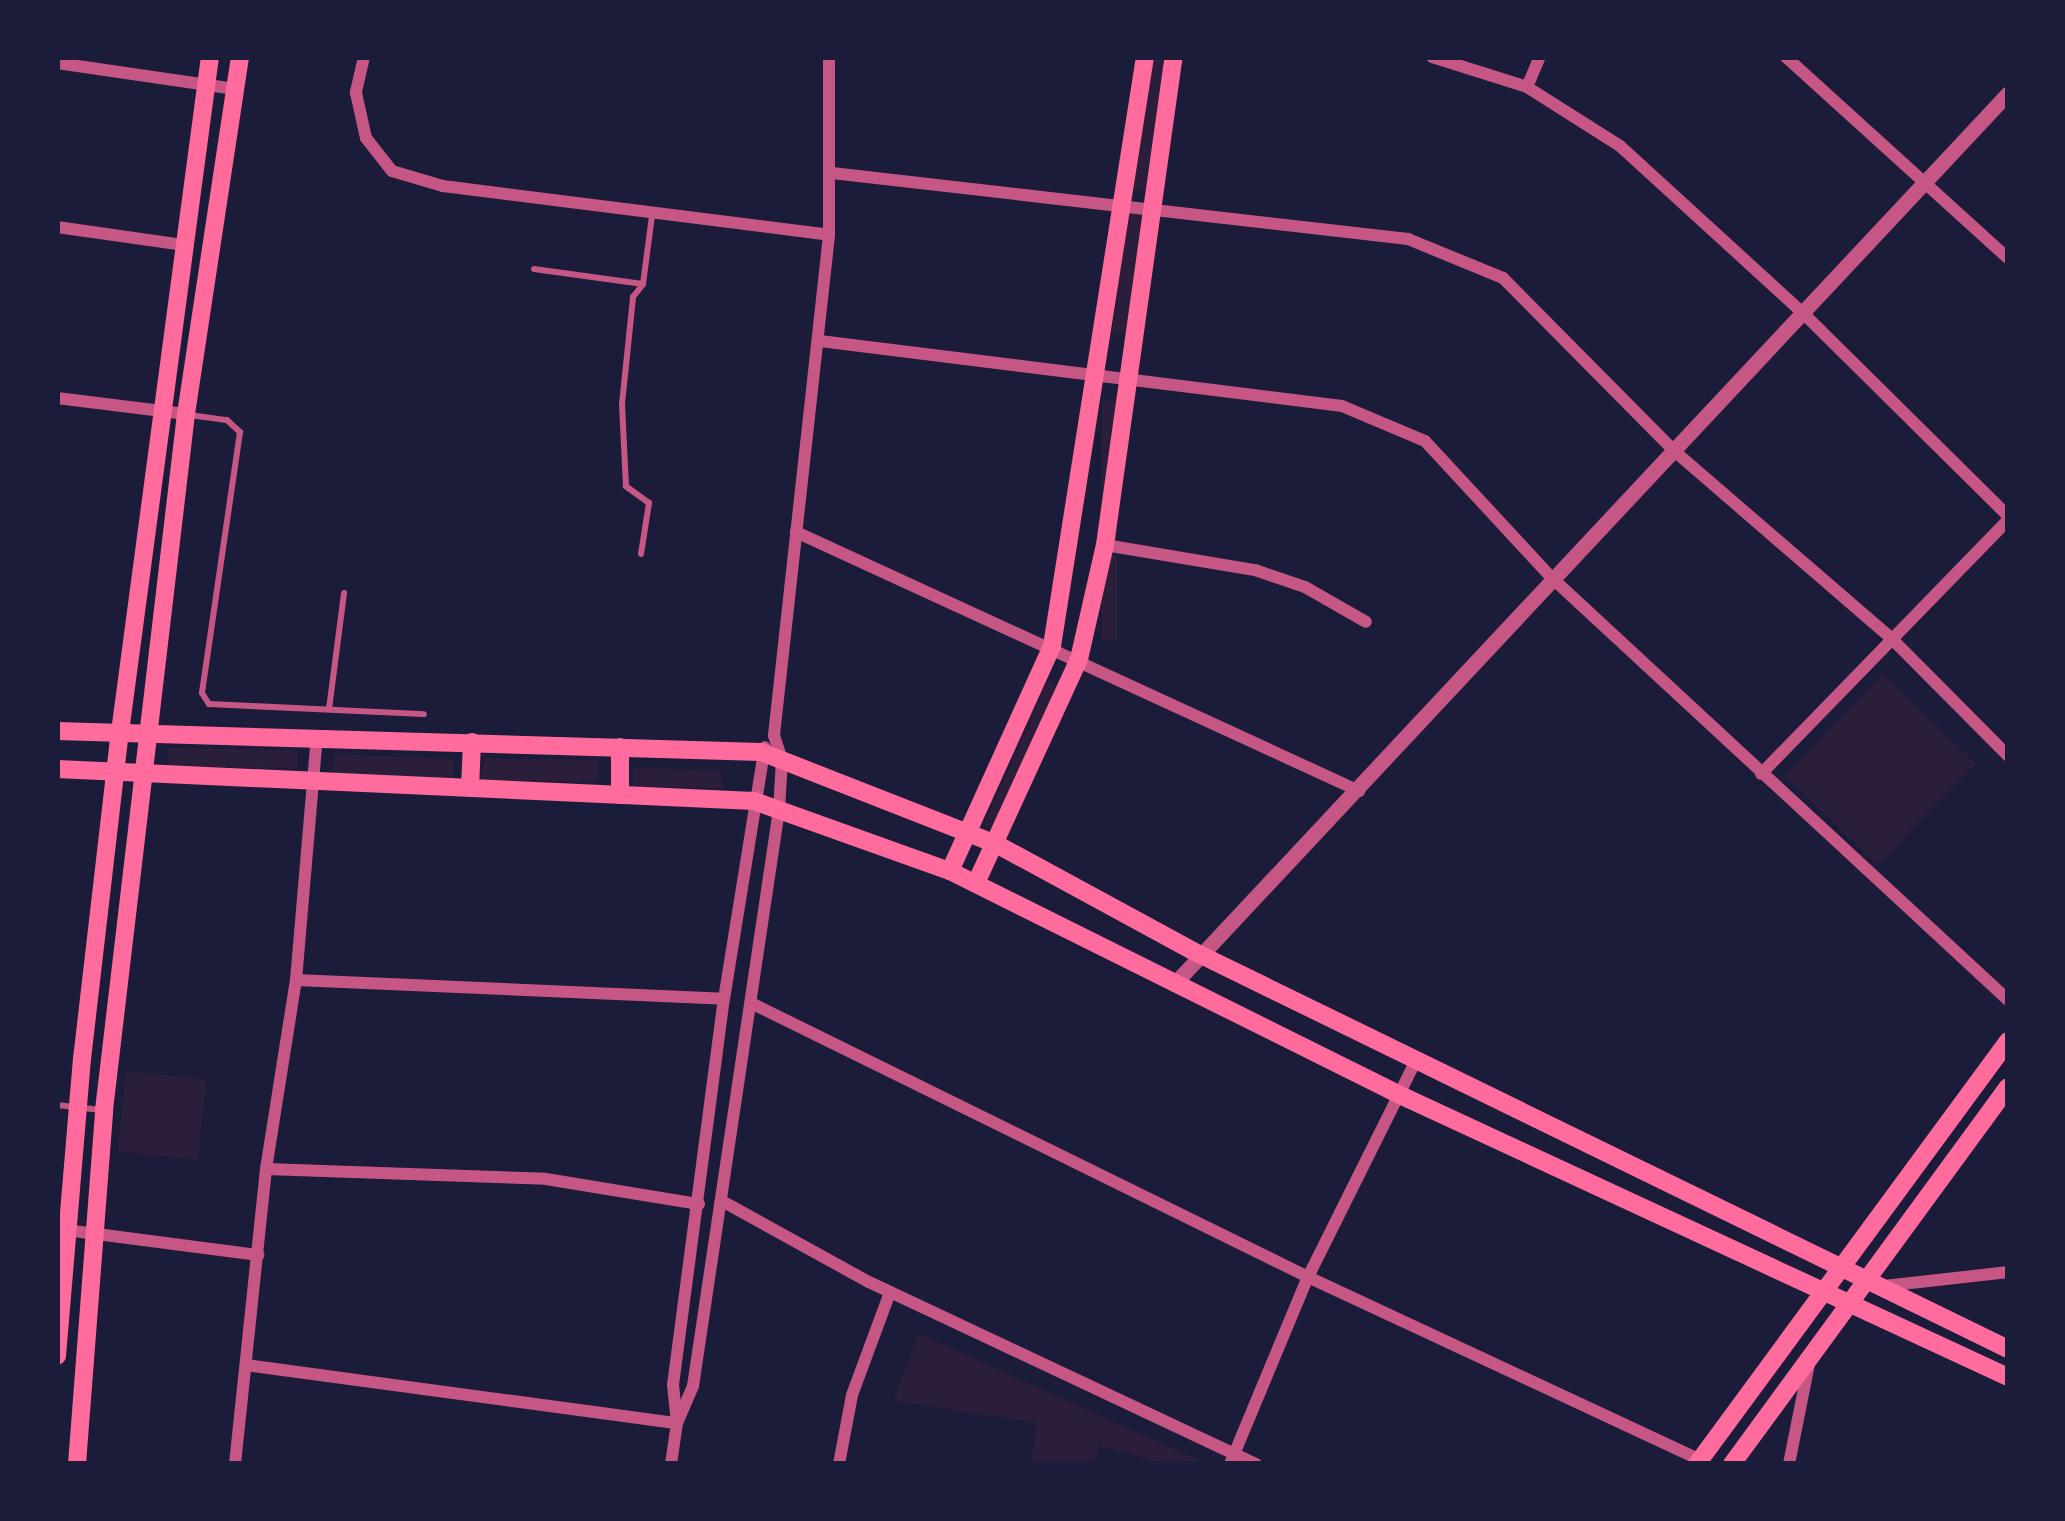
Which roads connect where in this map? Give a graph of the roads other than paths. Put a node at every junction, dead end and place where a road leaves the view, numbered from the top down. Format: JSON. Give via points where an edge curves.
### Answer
{"nodes":[{"id":1,"x":210,"y":57,"type":"edge"},
{"id":2,"x":240,"y":57,"type":"edge"},
{"id":3,"x":364,"y":57,"type":"edge"},
{"id":4,"x":830,"y":57,"type":"edge"},
{"id":5,"x":1145,"y":57,"type":"edge"},
{"id":6,"x":1174,"y":57,"type":"edge"},
{"id":7,"x":1432,"y":57,"type":"edge"},
{"id":8,"x":1540,"y":57,"type":"edge"},
{"id":9,"x":1786,"y":57,"type":"edge"},
{"id":10,"x":57,"y":63,"type":"edge"},
{"id":11,"x":206,"y":85,"type":"junction"},
{"id":12,"x":1527,"y":87,"type":"junction"},
{"id":13,"x":236,"y":89,"type":"junction"},
{"id":14,"x":2008,"y":93,"type":"edge"},
{"id":15,"x":832,"y":172,"type":"junction"},
{"id":16,"x":1926,"y":181,"type":"junction"},
{"id":17,"x":1122,"y":202,"type":"junction"},
{"id":18,"x":1150,"y":206,"type":"junction"},
{"id":19,"x":653,"y":212,"type":"junction"},
{"id":20,"x":57,"y":227,"type":"edge"},
{"id":21,"x":829,"y":235,"type":"junction"},
{"id":22,"x":183,"y":244,"type":"junction"},
{"id":23,"x":2008,"y":258,"type":"edge"},
{"id":24,"x":534,"y":269,"type":"dead end"},
{"id":25,"x":643,"y":284,"type":"junction"},
{"id":26,"x":1803,"y":313,"type":"junction"},
{"id":27,"x":820,"y":341,"type":"junction"},
{"id":28,"x":1093,"y":379,"type":"junction"},
{"id":29,"x":1126,"y":382,"type":"junction"},
{"id":30,"x":57,"y":398,"type":"edge"},
{"id":31,"x":161,"y":411,"type":"junction"},
{"id":32,"x":187,"y":414,"type":"junction"},
{"id":33,"x":1672,"y":449,"type":"junction"},
{"id":34,"x":2008,"y":518,"type":"edge"},
{"id":35,"x":796,"y":532,"type":"junction"},
{"id":36,"x":1105,"y":545,"type":"junction"},
{"id":37,"x":641,"y":554,"type":"dead end"},
{"id":38,"x":1552,"y":578,"type":"junction"},
{"id":39,"x":344,"y":593,"type":"dead end"},
{"id":40,"x":1366,"y":622,"type":"dead end"},
{"id":41,"x":1892,"y":639,"type":"junction"},
{"id":42,"x":1052,"y":646,"type":"junction"},
{"id":43,"x":1078,"y":659,"type":"junction"},
{"id":44,"x":328,"y":709,"type":"junction"},
{"id":45,"x":424,"y":714,"type":"dead end"},
{"id":46,"x":57,"y":731,"type":"edge"},
{"id":47,"x":120,"y":732,"type":"junction"},
{"id":48,"x":148,"y":733,"type":"junction"},
{"id":49,"x":774,"y":735,"type":"junction"},
{"id":50,"x":317,"y":737,"type":"junction"},
{"id":51,"x":472,"y":742,"type":"junction"},
{"id":52,"x":620,"y":747,"type":"junction"},
{"id":53,"x":761,"y":752,"type":"junction"},
{"id":54,"x":2008,"y":757,"type":"edge"},
{"id":55,"x":782,"y":760,"type":"junction"},
{"id":56,"x":57,"y":769,"type":"edge"},
{"id":57,"x":116,"y":773,"type":"junction"},
{"id":58,"x":143,"y":774,"type":"junction"},
{"id":59,"x":1761,"y":774,"type":"junction"},
{"id":60,"x":314,"y":782,"type":"junction"},
{"id":61,"x":470,"y":788,"type":"junction"},
{"id":62,"x":1359,"y":791,"type":"junction"},
{"id":63,"x":620,"y":795,"type":"junction"},
{"id":64,"x":754,"y":801,"type":"junction"},
{"id":65,"x":778,"y":810,"type":"junction"},
{"id":66,"x":969,"y":831,"type":"junction"},
{"id":67,"x":996,"y":844,"type":"junction"},
{"id":68,"x":950,"y":871,"type":"junction"},
{"id":69,"x":976,"y":883,"type":"junction"},
{"id":70,"x":1199,"y":954,"type":"junction"},
{"id":71,"x":91,"y":976,"type":"junction"},
{"id":72,"x":121,"y":979,"type":"junction"},
{"id":73,"x":296,"y":980,"type":"junction"},
{"id":74,"x":1174,"y":984,"type":"junction"},
{"id":75,"x":724,"y":999,"type":"junction"},
{"id":76,"x":2008,"y":1000,"type":"edge"},
{"id":77,"x":752,"y":1003,"type":"junction"},
{"id":78,"x":2008,"y":1040,"type":"edge"},
{"id":79,"x":82,"y":1059,"type":"junction"},
{"id":80,"x":1416,"y":1060,"type":"junction"},
{"id":81,"x":110,"y":1062,"type":"junction"},
{"id":82,"x":2008,"y":1087,"type":"edge"},
{"id":83,"x":1400,"y":1095,"type":"junction"},
{"id":84,"x":67,"y":1107,"type":"edge"},
{"id":85,"x":104,"y":1110,"type":"junction"},
{"id":86,"x":266,"y":1169,"type":"junction"},
{"id":87,"x":722,"y":1201,"type":"junction"},
{"id":88,"x":699,"y":1204,"type":"junction"},
{"id":89,"x":65,"y":1230,"type":"junction"},
{"id":90,"x":91,"y":1233,"type":"junction"},
{"id":91,"x":258,"y":1255,"type":"junction"},
{"id":92,"x":1841,"y":1267,"type":"junction"},
{"id":93,"x":2008,"y":1272,"type":"edge"},
{"id":94,"x":1308,"y":1277,"type":"junction"},
{"id":95,"x":1870,"y":1283,"type":"junction"},
{"id":96,"x":890,"y":1292,"type":"junction"},
{"id":97,"x":1827,"y":1293,"type":"junction"},
{"id":98,"x":1849,"y":1303,"type":"junction"},
{"id":99,"x":2008,"y":1349,"type":"edge"},
{"id":100,"x":57,"y":1356,"type":"edge"},
{"id":101,"x":1809,"y":1363,"type":"junction"},
{"id":102,"x":246,"y":1365,"type":"junction"},
{"id":103,"x":2008,"y":1376,"type":"edge"},
{"id":104,"x":677,"y":1423,"type":"junction"},
{"id":105,"x":1232,"y":1459,"type":"edge"},
{"id":106,"x":1699,"y":1462,"type":"edge"},
{"id":107,"x":77,"y":1464,"type":"edge"},
{"id":108,"x":235,"y":1464,"type":"edge"},
{"id":109,"x":671,"y":1464,"type":"edge"},
{"id":110,"x":838,"y":1464,"type":"edge"},
{"id":111,"x":1256,"y":1464,"type":"edge"},
{"id":112,"x":1732,"y":1464,"type":"edge"},
{"id":113,"x":1789,"y":1464,"type":"edge"}],
"edges":[{"from":1,"to":11,"type":"main road"},
{"from":2,"to":13,"type":"main road"},
{"from":3,"to":19,"type":"street","via":[[356,93],[366,138],[392,171],[443,186]]},
{"from":4,"to":15,"type":"street"},
{"from":5,"to":17,"type":"main road"},
{"from":6,"to":18,"type":"main road"},
{"from":7,"to":12,"type":"street"},
{"from":8,"to":12,"type":"street"},
{"from":9,"to":16,"type":"street"},
{"from":10,"to":11,"type":"street"},
{"from":11,"to":13,"type":"street"},
{"from":11,"to":22,"type":"main road"},
{"from":12,"to":26,"type":"street","via":[[1621,146]]},
{"from":13,"to":32,"type":"main road"},
{"from":14,"to":16,"type":"street"},
{"from":15,"to":17,"type":"street"},
{"from":15,"to":21,"type":"street"},
{"from":16,"to":23,"type":"street"},
{"from":16,"to":26,"type":"street"},
{"from":17,"to":18,"type":"street"},
{"from":17,"to":28,"type":"main road"},
{"from":18,"to":29,"type":"main road"},
{"from":18,"to":33,"type":"street","via":[[1408,239],[1502,278]]},
{"from":19,"to":21,"type":"street"},
{"from":19,"to":25,"type":"lane"},
{"from":20,"to":22,"type":"street"},
{"from":21,"to":27,"type":"street"},
{"from":22,"to":31,"type":"main road"},
{"from":24,"to":25,"type":"lane"},
{"from":25,"to":37,"type":"lane","via":[[634,297],[622,404],[626,486],[649,503]]},
{"from":26,"to":33,"type":"street"},
{"from":26,"to":34,"type":"street"},
{"from":27,"to":28,"type":"street"},
{"from":27,"to":35,"type":"street"},
{"from":28,"to":29,"type":"street"},
{"from":28,"to":42,"type":"main road"},
{"from":29,"to":36,"type":"main road"},
{"from":29,"to":38,"type":"street","via":[[1342,406],[1424,440]]},
{"from":30,"to":31,"type":"street"},
{"from":31,"to":32,"type":"street"},
{"from":31,"to":47,"type":"main road"},
{"from":32,"to":44,"type":"lane","via":[[227,420],[240,432],[202,693],[209,704]]},
{"from":32,"to":48,"type":"main road"},
{"from":33,"to":38,"type":"street"},
{"from":33,"to":41,"type":"street"},
{"from":34,"to":41,"type":"street"},
{"from":35,"to":42,"type":"street"},
{"from":35,"to":49,"type":"street"},
{"from":36,"to":40,"type":"street","via":[[1255,570]]},
{"from":36,"to":43,"type":"main road"},
{"from":38,"to":59,"type":"street"},
{"from":38,"to":62,"type":"street"},
{"from":39,"to":44,"type":"lane"},
{"from":41,"to":54,"type":"street"},
{"from":41,"to":59,"type":"street"},
{"from":42,"to":43,"type":"street"},
{"from":42,"to":66,"type":"main road"},
{"from":43,"to":62,"type":"street"},
{"from":43,"to":67,"type":"main road"},
{"from":44,"to":45,"type":"lane"},
{"from":46,"to":47,"type":"main road"},
{"from":47,"to":48,"type":"main road"},
{"from":47,"to":57,"type":"main road"},
{"from":48,"to":50,"type":"main road"},
{"from":48,"to":58,"type":"main road"},
{"from":49,"to":53,"type":"street"},
{"from":49,"to":55,"type":"street"},
{"from":50,"to":51,"type":"main road"},
{"from":50,"to":60,"type":"street"},
{"from":51,"to":52,"type":"main road"},
{"from":51,"to":61,"type":"main road"},
{"from":52,"to":53,"type":"main road"},
{"from":52,"to":63,"type":"main road"},
{"from":53,"to":55,"type":"main road"},
{"from":53,"to":64,"type":"street"},
{"from":55,"to":65,"type":"street"},
{"from":55,"to":66,"type":"main road"},
{"from":56,"to":57,"type":"main road"},
{"from":57,"to":58,"type":"main road"},
{"from":57,"to":71,"type":"main road"},
{"from":58,"to":60,"type":"main road"},
{"from":58,"to":72,"type":"main road"},
{"from":59,"to":76,"type":"street"},
{"from":60,"to":61,"type":"main road"},
{"from":60,"to":73,"type":"street"},
{"from":61,"to":63,"type":"main road"},
{"from":62,"to":70,"type":"street"},
{"from":63,"to":64,"type":"main road"},
{"from":64,"to":65,"type":"main road"},
{"from":64,"to":75,"type":"street"},
{"from":65,"to":68,"type":"main road"},
{"from":65,"to":77,"type":"street"},
{"from":66,"to":67,"type":"main road"},
{"from":66,"to":68,"type":"main road"},
{"from":67,"to":69,"type":"main road"},
{"from":67,"to":70,"type":"main road"},
{"from":68,"to":69,"type":"main road"},
{"from":69,"to":74,"type":"main road"},
{"from":70,"to":74,"type":"street"},
{"from":70,"to":80,"type":"main road"},
{"from":71,"to":72,"type":"main road"},
{"from":71,"to":79,"type":"main road"},
{"from":72,"to":81,"type":"main road"},
{"from":73,"to":75,"type":"street"},
{"from":73,"to":86,"type":"street"},
{"from":74,"to":83,"type":"main road"},
{"from":75,"to":88,"type":"street"},
{"from":77,"to":87,"type":"street"},
{"from":77,"to":94,"type":"street"},
{"from":78,"to":92,"type":"main road"},
{"from":79,"to":81,"type":"main road"},
{"from":79,"to":84,"type":"main road"},
{"from":80,"to":83,"type":"street"},
{"from":80,"to":92,"type":"main road"},
{"from":81,"to":85,"type":"main road"},
{"from":82,"to":95,"type":"main road"},
{"from":83,"to":94,"type":"street"},
{"from":83,"to":97,"type":"main road"},
{"from":84,"to":85,"type":"lane"},
{"from":84,"to":89,"type":"main road"},
{"from":85,"to":90,"type":"main road"},
{"from":86,"to":88,"type":"street","via":[[546,1179]]},
{"from":86,"to":91,"type":"street"},
{"from":87,"to":96,"type":"street"},
{"from":87,"to":104,"type":"street","via":[[693,1385]]},
{"from":88,"to":104,"type":"street","via":[[673,1385]]},
{"from":89,"to":90,"type":"street"},
{"from":89,"to":100,"type":"main road"},
{"from":90,"to":91,"type":"street"},
{"from":90,"to":107,"type":"main road"},
{"from":91,"to":102,"type":"street"},
{"from":92,"to":95,"type":"main road"},
{"from":92,"to":97,"type":"main road"},
{"from":93,"to":95,"type":"street"},
{"from":94,"to":105,"type":"street"},
{"from":94,"to":106,"type":"street"},
{"from":95,"to":98,"type":"main road"},
{"from":95,"to":99,"type":"main road"},
{"from":96,"to":105,"type":"street"},
{"from":96,"to":110,"type":"street","via":[[852,1395]]},
{"from":97,"to":98,"type":"main road"},
{"from":97,"to":106,"type":"main road"},
{"from":98,"to":101,"type":"main road"},
{"from":98,"to":103,"type":"main road"},
{"from":101,"to":112,"type":"main road"},
{"from":101,"to":113,"type":"street"},
{"from":102,"to":104,"type":"street"},
{"from":102,"to":108,"type":"street"},
{"from":104,"to":109,"type":"street"},
{"from":105,"to":111,"type":"street"}]}
